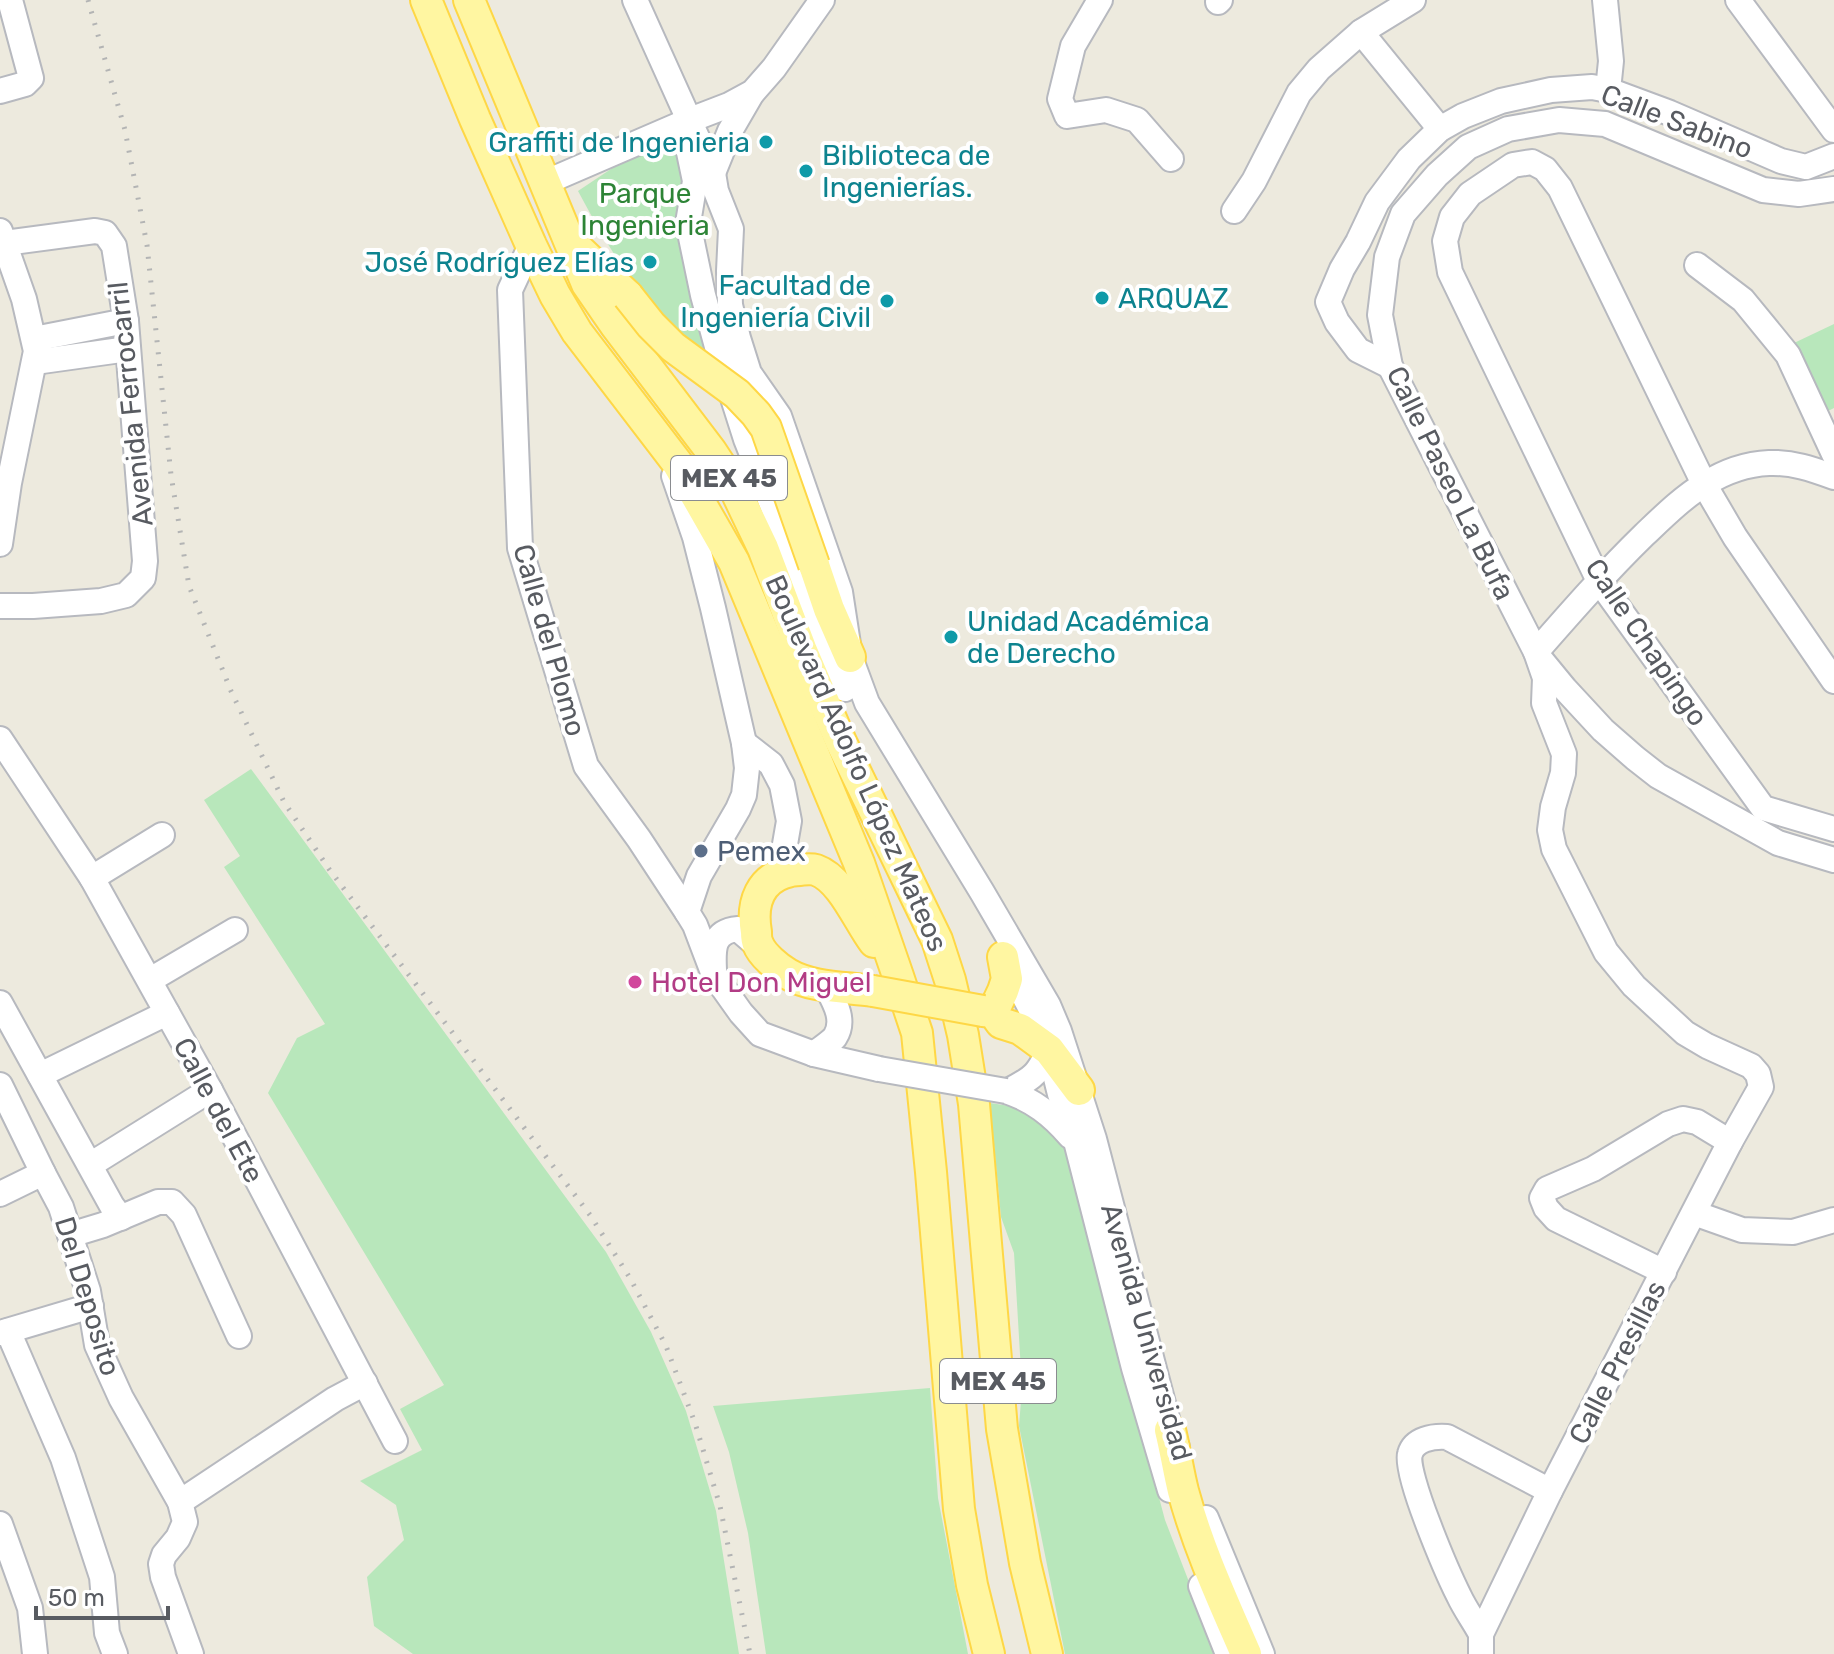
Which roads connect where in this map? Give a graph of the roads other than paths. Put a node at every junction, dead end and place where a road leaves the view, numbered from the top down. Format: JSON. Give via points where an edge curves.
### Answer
{"nodes":[{"id":1,"x":10,"y":0,"type":"edge"},
{"id":2,"x":426,"y":0,"type":"edge"},
{"id":3,"x":469,"y":0,"type":"edge"},
{"id":4,"x":627,"y":0,"type":"edge"},
{"id":5,"x":635,"y":0,"type":"edge"},
{"id":6,"x":822,"y":0,"type":"edge"},
{"id":7,"x":1100,"y":0,"type":"edge"},
{"id":8,"x":1605,"y":0,"type":"edge"},
{"id":9,"x":1738,"y":0,"type":"edge"},
{"id":10,"x":1397,"y":4,"type":"edge"},
{"id":11,"x":1361,"y":32,"type":"junction"},
{"id":12,"x":1608,"y":90,"type":"junction"},
{"id":13,"x":0,"y":91,"type":"edge"},
{"id":14,"x":753,"y":92,"type":"junction"},
{"id":15,"x":686,"y":122,"type":"junction"},
{"id":16,"x":1440,"y":129,"type":"junction"},
{"id":17,"x":1834,"y":130,"type":"edge"},
{"id":18,"x":1834,"y":156,"type":"edge"},
{"id":19,"x":1171,"y":159,"type":"dead end"},
{"id":20,"x":713,"y":173,"type":"junction"},
{"id":21,"x":544,"y":183,"type":"junction"},
{"id":22,"x":1834,"y":189,"type":"edge"},
{"id":23,"x":1234,"y":211,"type":"dead end"},
{"id":24,"x":3,"y":237,"type":"edge"},
{"id":25,"x":566,"y":238,"type":"junction"},
{"id":26,"x":531,"y":245,"type":"junction"},
{"id":27,"x":1697,"y":265,"type":"dead end"},
{"id":28,"x":703,"y":295,"type":"junction"},
{"id":29,"x":730,"y":305,"type":"junction"},
{"id":30,"x":126,"y":321,"type":"junction"},
{"id":31,"x":128,"y":349,"type":"junction"},
{"id":32,"x":34,"y":350,"type":"junction"},
{"id":33,"x":1390,"y":366,"type":"junction"},
{"id":34,"x":664,"y":447,"type":"junction"},
{"id":35,"x":1834,"y":454,"type":"edge"},
{"id":36,"x":1834,"y":477,"type":"edge"},
{"id":37,"x":1704,"y":484,"type":"junction"},
{"id":38,"x":0,"y":544,"type":"edge"},
{"id":39,"x":1599,"y":581,"type":"junction"},
{"id":40,"x":0,"y":606,"type":"edge"},
{"id":41,"x":1536,"y":652,"type":"junction"},
{"id":42,"x":850,"y":657,"type":"junction"},
{"id":43,"x":1834,"y":681,"type":"edge"},
{"id":44,"x":0,"y":739,"type":"edge"},
{"id":45,"x":744,"y":743,"type":"junction"},
{"id":46,"x":32,"y":786,"type":"junction"},
{"id":47,"x":1834,"y":829,"type":"edge"},
{"id":48,"x":162,"y":835,"type":"dead end"},
{"id":49,"x":1834,"y":860,"type":"edge"},
{"id":50,"x":780,"y":873,"type":"junction"},
{"id":51,"x":92,"y":878,"type":"junction"},
{"id":52,"x":687,"y":912,"type":"junction"},
{"id":53,"x":235,"y":930,"type":"dead end"},
{"id":54,"x":758,"y":946,"type":"junction"},
{"id":55,"x":1003,"y":957,"type":"junction"},
{"id":56,"x":714,"y":975,"type":"junction"},
{"id":57,"x":150,"y":980,"type":"junction"},
{"id":58,"x":886,"y":983,"type":"junction"},
{"id":59,"x":826,"y":986,"type":"junction"},
{"id":60,"x":0,"y":1003,"type":"edge"},
{"id":61,"x":1040,"y":1008,"type":"junction"},
{"id":62,"x":988,"y":1012,"type":"junction"},
{"id":63,"x":161,"y":1016,"type":"junction"},
{"id":64,"x":1054,"y":1040,"type":"junction"},
{"id":65,"x":814,"y":1054,"type":"junction"},
{"id":66,"x":40,"y":1075,"type":"junction"},
{"id":67,"x":210,"y":1090,"type":"junction"},
{"id":68,"x":1079,"y":1090,"type":"joint"},
{"id":69,"x":1007,"y":1091,"type":"junction"},
{"id":70,"x":2,"y":1095,"type":"edge"},
{"id":71,"x":1730,"y":1142,"type":"junction"},
{"id":72,"x":1077,"y":1145,"type":"junction"},
{"id":73,"x":90,"y":1165,"type":"junction"},
{"id":74,"x":43,"y":1173,"type":"junction"},
{"id":75,"x":0,"y":1194,"type":"edge"},
{"id":76,"x":1694,"y":1213,"type":"junction"},
{"id":77,"x":121,"y":1218,"type":"junction"},
{"id":78,"x":1834,"y":1220,"type":"edge"},
{"id":79,"x":70,"y":1235,"type":"junction"},
{"id":80,"x":1664,"y":1272,"type":"junction"},
{"id":81,"x":91,"y":1306,"type":"junction"},
{"id":82,"x":4,"y":1332,"type":"edge"},
{"id":83,"x":239,"y":1336,"type":"dead end"},
{"id":84,"x":365,"y":1383,"type":"junction"},
{"id":85,"x":1170,"y":1430,"type":"junction"},
{"id":86,"x":395,"y":1441,"type":"dead end"},
{"id":87,"x":1550,"y":1491,"type":"junction"},
{"id":88,"x":180,"y":1502,"type":"junction"},
{"id":89,"x":0,"y":1524,"type":"edge"},
{"id":90,"x":111,"y":1643,"type":"edge"},
{"id":91,"x":1481,"y":1644,"type":"edge"},
{"id":92,"x":35,"y":1654,"type":"edge"},
{"id":93,"x":191,"y":1654,"type":"edge"},
{"id":94,"x":989,"y":1654,"type":"edge"},
{"id":95,"x":1047,"y":1654,"type":"edge"},
{"id":96,"x":1228,"y":1654,"type":"edge"},
{"id":97,"x":1246,"y":1654,"type":"edge"},
{"id":98,"x":1262,"y":1654,"type":"edge"}],
"edges":[{"from":1,"to":13,"type":"street","via":[[31,78]]},
{"from":2,"to":26,"type":"main road","name":"Boulevard Adolfo López Mateos","number":"MEX 45"},
{"from":3,"to":21,"type":"main road","name":"Boulevard Adolfo López Mateos","number":"MEX 45"},
{"from":4,"to":15,"type":"street"},
{"from":5,"to":15,"type":"street"},
{"from":6,"to":14,"type":"street"},
{"from":7,"to":19,"type":"street","via":[[1073,46],[1060,99],[1067,116],[1106,110],[1137,120]]},
{"from":8,"to":12,"type":"street"},
{"from":9,"to":17,"type":"street"},
{"from":10,"to":11,"type":"street"},
{"from":11,"to":16,"type":"street"},
{"from":11,"to":23,"type":"street","via":[[1299,93]]},
{"from":12,"to":16,"type":"street","name":"Calle Sabino","via":[[1551,90],[1501,101]]},
{"from":12,"to":18,"type":"street","name":"Calle Sabino","via":[[1781,161],[1806,167]]},
{"from":14,"to":15,"type":"street"},
{"from":14,"to":20,"type":"street"},
{"from":15,"to":20,"type":"street"},
{"from":15,"to":21,"type":"street"},
{"from":15,"to":28,"type":"street","via":[[695,181],[688,223]]},
{"from":16,"to":33,"type":"street","name":"Calle Sabino","via":[[1377,202],[1328,302],[1358,350]]},
{"from":20,"to":29,"type":"street","via":[[731,229]]},
{"from":21,"to":25,"type":"main road","name":"Boulevard Adolfo López Mateos","number":"MEX 45"},
{"from":22,"to":33,"type":"street","name":"Calle Paseo La Bufa","via":[[1799,194],[1763,190],[1605,124],[1559,120],[1508,129],[1468,147],[1403,214],[1387,257],[1380,315]]},
{"from":24,"to":30,"type":"street","name":"Avenida Ferrocarril","via":[[105,233],[114,246]]},
{"from":24,"to":32,"type":"street"},
{"from":25,"to":42,"type":"main road","bridge":true,"via":[[673,347],[737,394],[766,428]]},
{"from":25,"to":95,"type":"main road","name":"Boulevard Adolfo López Mateos","number":"MEX 45","via":[[603,308],[732,483],[830,716],[937,940],[963,1035],[974,1104],[1002,1429]]},
{"from":26,"to":34,"type":"main road","name":"Boulevard Adolfo López Mateos","number":"MEX 45","via":[[577,332]]},
{"from":26,"to":52,"type":"street","name":"Calle del Plomo","via":[[510,290],[520,548],[586,766]]},
{"from":27,"to":35,"type":"street","via":[[1743,300],[1788,355]]},
{"from":28,"to":29,"type":"street"},
{"from":28,"to":55,"type":"street","via":[[746,439],[849,699]]},
{"from":29,"to":42,"type":"street","via":[[749,373],[779,416],[840,592]]},
{"from":30,"to":31,"type":"street","name":"Avenida Ferrocarril"},
{"from":30,"to":32,"type":"street"},
{"from":31,"to":32,"type":"street"},
{"from":31,"to":40,"type":"street","name":"Avenida Ferrocarril","via":[[143,578],[126,595],[101,601]]},
{"from":32,"to":38,"type":"street"},
{"from":33,"to":41,"type":"street","name":"Calle Paseo La Bufa"},
{"from":34,"to":45,"type":"street","name":"Boulevard Adolfo López Mateos","via":[[695,537]]},
{"from":34,"to":58,"type":"main road","name":"Boulevard Adolfo López Mateos","number":"MEX 45","via":[[734,562],[859,863]]},
{"from":36,"to":37,"type":"street","via":[[1789,463],[1768,463],[1745,466]]},
{"from":37,"to":39,"type":"street"},
{"from":37,"to":39,"type":"street","name":"Calle Chapingo","via":[[1560,188],[1545,169],[1532,162],[1513,165],[1470,194],[1452,217],[1445,241],[1450,272]]},
{"from":37,"to":43,"type":"street"},
{"from":39,"to":41,"type":"street"},
{"from":39,"to":47,"type":"street","name":"Calle Chapingo","via":[[1763,808]]},
{"from":41,"to":49,"type":"street","via":[[1603,730],[1658,776],[1778,843]]},
{"from":41,"to":71,"type":"street","name":"Calle Presillas","via":[[1545,678],[1544,703],[1564,754],[1550,830],[1554,849],[1606,952],[1634,986],[1685,1033],[1758,1074],[1761,1087]]},
{"from":42,"to":61,"type":"street","via":[[867,703],[982,892]]},
{"from":44,"to":46,"type":"street","name":"Calle del Ete"},
{"from":45,"to":50,"type":"street","via":[[771,764],[782,785],[789,821]]},
{"from":45,"to":52,"type":"street","name":"Boulevard Adolfo López Mateos","via":[[744,795],[699,876]]},
{"from":46,"to":51,"type":"street","name":"Calle del Ete"},
{"from":46,"to":63,"type":"street","name":"Calle del Ete","via":[[44,819]]},
{"from":48,"to":51,"type":"street"},
{"from":50,"to":54,"type":"main road","via":[[758,893],[753,918]]},
{"from":50,"to":58,"type":"main road","via":[[815,870],[830,879],[866,931]]},
{"from":51,"to":57,"type":"street","name":"Calle del Ete"},
{"from":52,"to":56,"type":"street"},
{"from":53,"to":57,"type":"street"},
{"from":54,"to":56,"type":"street","via":[[738,929],[728,930],[713,948]]},
{"from":54,"to":59,"type":"main road","via":[[789,975]]},
{"from":55,"to":61,"type":"street"},
{"from":55,"to":62,"type":"main road","via":[[1007,979]]},
{"from":56,"to":65,"type":"street","via":[[760,1034]]},
{"from":57,"to":63,"type":"street","name":"Calle del Ete"},
{"from":58,"to":59,"type":"main road"},
{"from":58,"to":62,"type":"main road","bridge":true},
{"from":58,"to":94,"type":"main road","number":"MEX 45","via":[[917,1033],[959,1509]]},
{"from":59,"to":65,"type":"street","via":[[840,1020],[835,1036]]},
{"from":60,"to":66,"type":"street"},
{"from":61,"to":64,"type":"street","name":"Avenida Universidad"},
{"from":62,"to":64,"type":"main road","via":[[1001,1023]]},
{"from":63,"to":66,"type":"street"},
{"from":63,"to":67,"type":"street","name":"Calle del Ete"},
{"from":64,"to":68,"type":"main road"},
{"from":64,"to":69,"type":"street","via":[[1038,1071]]},
{"from":64,"to":72,"type":"street","name":"Avenida Universidad","via":[[1060,1094]]},
{"from":65,"to":69,"type":"street","bridge":true},
{"from":66,"to":73,"type":"street"},
{"from":67,"to":73,"type":"street"},
{"from":67,"to":84,"type":"street","name":"Calle del Ete"},
{"from":68,"to":85,"type":"street","name":"Avenida Universidad"},
{"from":69,"to":72,"type":"street","via":[[1056,1119]]},
{"from":70,"to":74,"type":"street","name":"Del Deposito"},
{"from":71,"to":76,"type":"street","name":"Calle Presillas"},
{"from":71,"to":80,"type":"street","via":[[1683,1119],[1547,1189],[1542,1198],[1556,1219]]},
{"from":72,"to":96,"type":"street","name":"Avenida Universidad","via":[[1191,1561]]},
{"from":73,"to":77,"type":"street"},
{"from":74,"to":75,"type":"street"},
{"from":74,"to":79,"type":"street","name":"Del Deposito"},
{"from":76,"to":78,"type":"street","via":[[1742,1230],[1793,1232]]},
{"from":76,"to":80,"type":"street","name":"Calle Presillas"},
{"from":77,"to":79,"type":"street"},
{"from":77,"to":83,"type":"street","via":[[158,1202],[172,1202],[184,1215]]},
{"from":79,"to":81,"type":"street","name":"Del Deposito"},
{"from":80,"to":87,"type":"street","name":"Calle Presillas"},
{"from":81,"to":82,"type":"street"},
{"from":81,"to":88,"type":"street","name":"Del Deposito","via":[[97,1345],[121,1398]]},
{"from":82,"to":90,"type":"street","via":[[68,1472],[102,1577]]},
{"from":84,"to":86,"type":"street","name":"Calle del Ete"},
{"from":84,"to":88,"type":"street"},
{"from":85,"to":97,"type":"main road","via":[[1193,1521]]},
{"from":85,"to":98,"type":"street","name":"Avenida Universidad"},
{"from":87,"to":91,"type":"street","name":"Calle Presillas"},
{"from":87,"to":91,"type":"street","via":[[1447,1437],[1426,1438],[1411,1450],[1411,1474]]},
{"from":88,"to":93,"type":"street","via":[[185,1522],[161,1564]]},
{"from":89,"to":92,"type":"street","via":[[30,1608]]}]}
